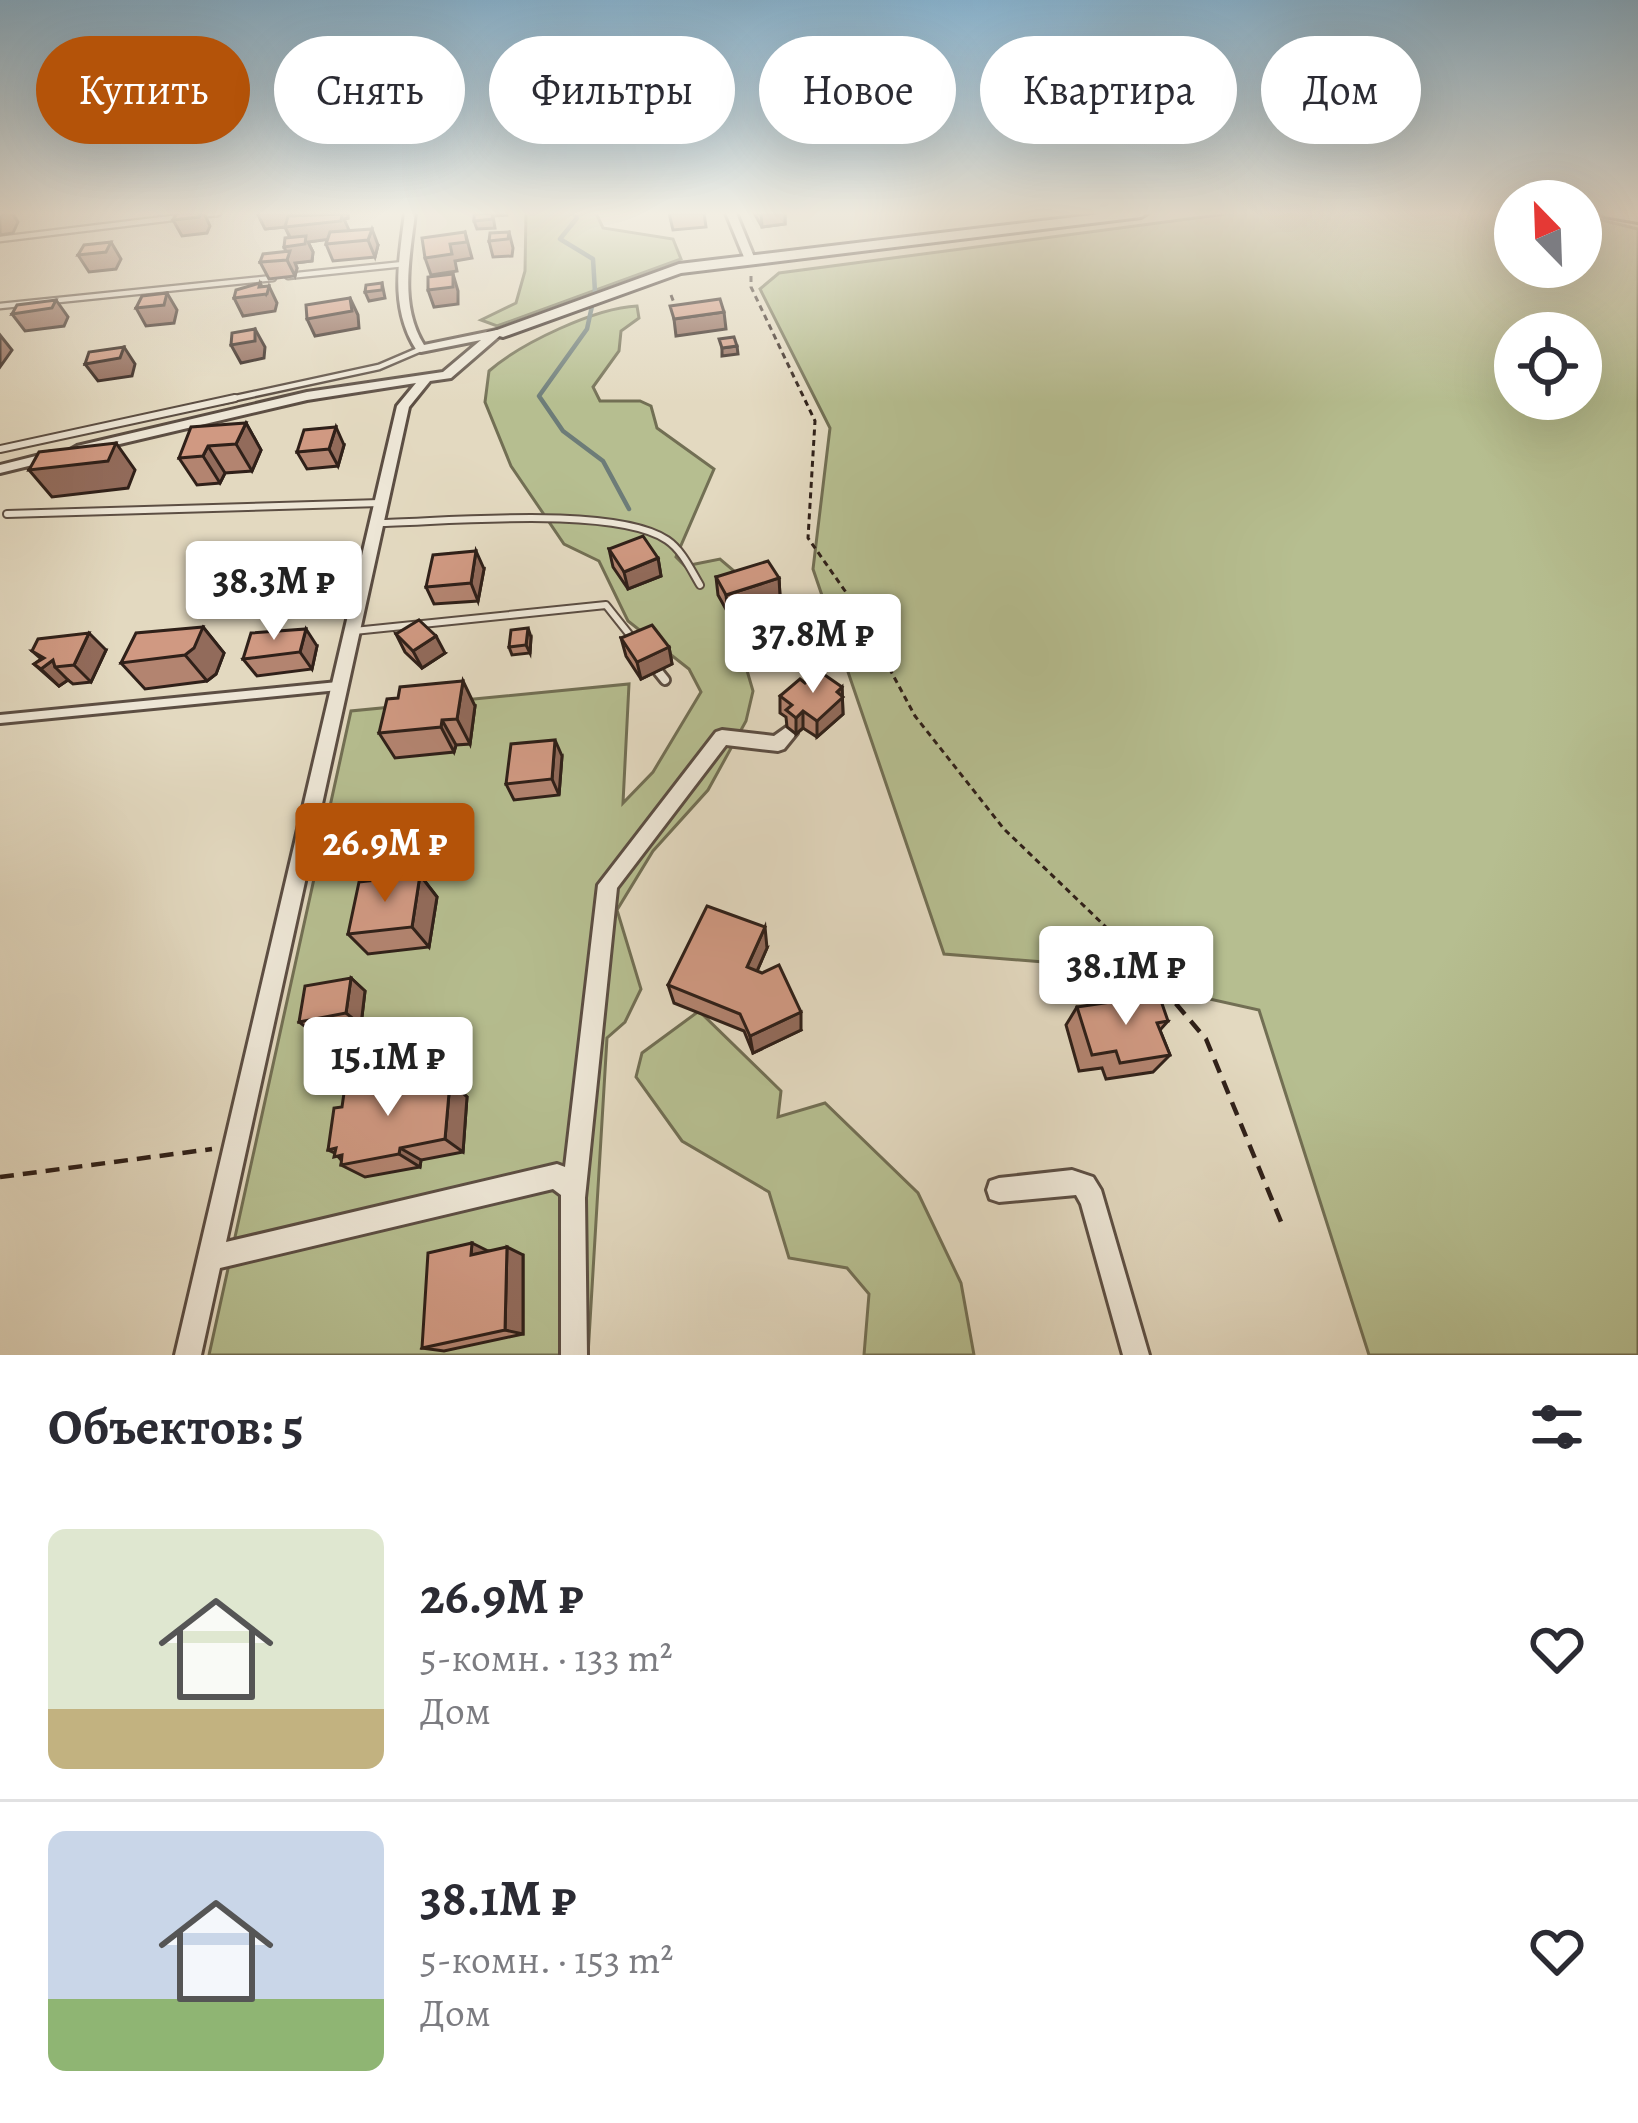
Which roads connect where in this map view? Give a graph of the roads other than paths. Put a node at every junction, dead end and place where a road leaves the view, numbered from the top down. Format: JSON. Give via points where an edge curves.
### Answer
{"nodes":[{"id":1,"x":294,"y":276,"type":"edge"},
{"id":2,"x":405,"y":276,"type":"edge"},
{"id":3,"x":658,"y":276,"type":"edge"},
{"id":4,"x":0,"y":306,"type":"edge"},
{"id":5,"x":497,"y":333,"type":"junction"},
{"id":6,"x":421,"y":350,"type":"junction"},
{"id":7,"x":424,"y":382,"type":"junction"},
{"id":8,"x":0,"y":449,"type":"edge"},
{"id":9,"x":0,"y":469,"type":"edge"},
{"id":10,"x":379,"y":513,"type":"junction"},
{"id":11,"x":7,"y":514,"type":"dead end"},
{"id":12,"x":700,"y":585,"type":"dead end"},
{"id":13,"x":352,"y":631,"type":"junction"},
{"id":14,"x":636,"y":642,"type":"edge"},
{"id":15,"x":650,"y":661,"type":"edge"},
{"id":16,"x":665,"y":680,"type":"dead end"},
{"id":17,"x":340,"y":686,"type":"junction"},
{"id":18,"x":0,"y":719,"type":"edge"},
{"id":19,"x":788,"y":733,"type":"dead end"},
{"id":20,"x":999,"y":1190,"type":"dead end"},
{"id":21,"x":573,"y":1198,"type":"junction"},
{"id":22,"x":210,"y":1258,"type":"junction"},
{"id":23,"x":188,"y":1355,"type":"edge"},
{"id":24,"x":574,"y":1355,"type":"edge"},
{"id":25,"x":1136,"y":1355,"type":"edge"}],
"edges":[{"from":1,"to":4,"type":"lane"},
{"from":2,"to":6,"type":"street","via":[[405,316]]},
{"from":3,"to":5,"type":"street"},
{"from":5,"to":6,"type":"street"},
{"from":5,"to":7,"type":"street","via":[[453,373]]},
{"from":6,"to":8,"type":"lane","via":[[379,367]]},
{"from":7,"to":9,"type":"street","via":[[289,399]]},
{"from":7,"to":10,"type":"street","via":[[403,406]]},
{"from":10,"to":11,"type":"lane"},
{"from":10,"to":12,"type":"lane","via":[[583,523],[663,537]]},
{"from":10,"to":13,"type":"street"},
{"from":13,"to":14,"type":"lane","via":[[606,605]]},
{"from":13,"to":17,"type":"street"},
{"from":15,"to":16,"type":"lane"},
{"from":17,"to":18,"type":"lane"},
{"from":17,"to":22,"type":"street"},
{"from":19,"to":21,"type":"street","via":[[778,744],[722,737],[608,885]]},
{"from":20,"to":25,"type":"street","via":[[1084,1186]]},
{"from":21,"to":22,"type":"street","via":[[557,1176]]},
{"from":21,"to":24,"type":"street"},
{"from":22,"to":23,"type":"street"}]}
